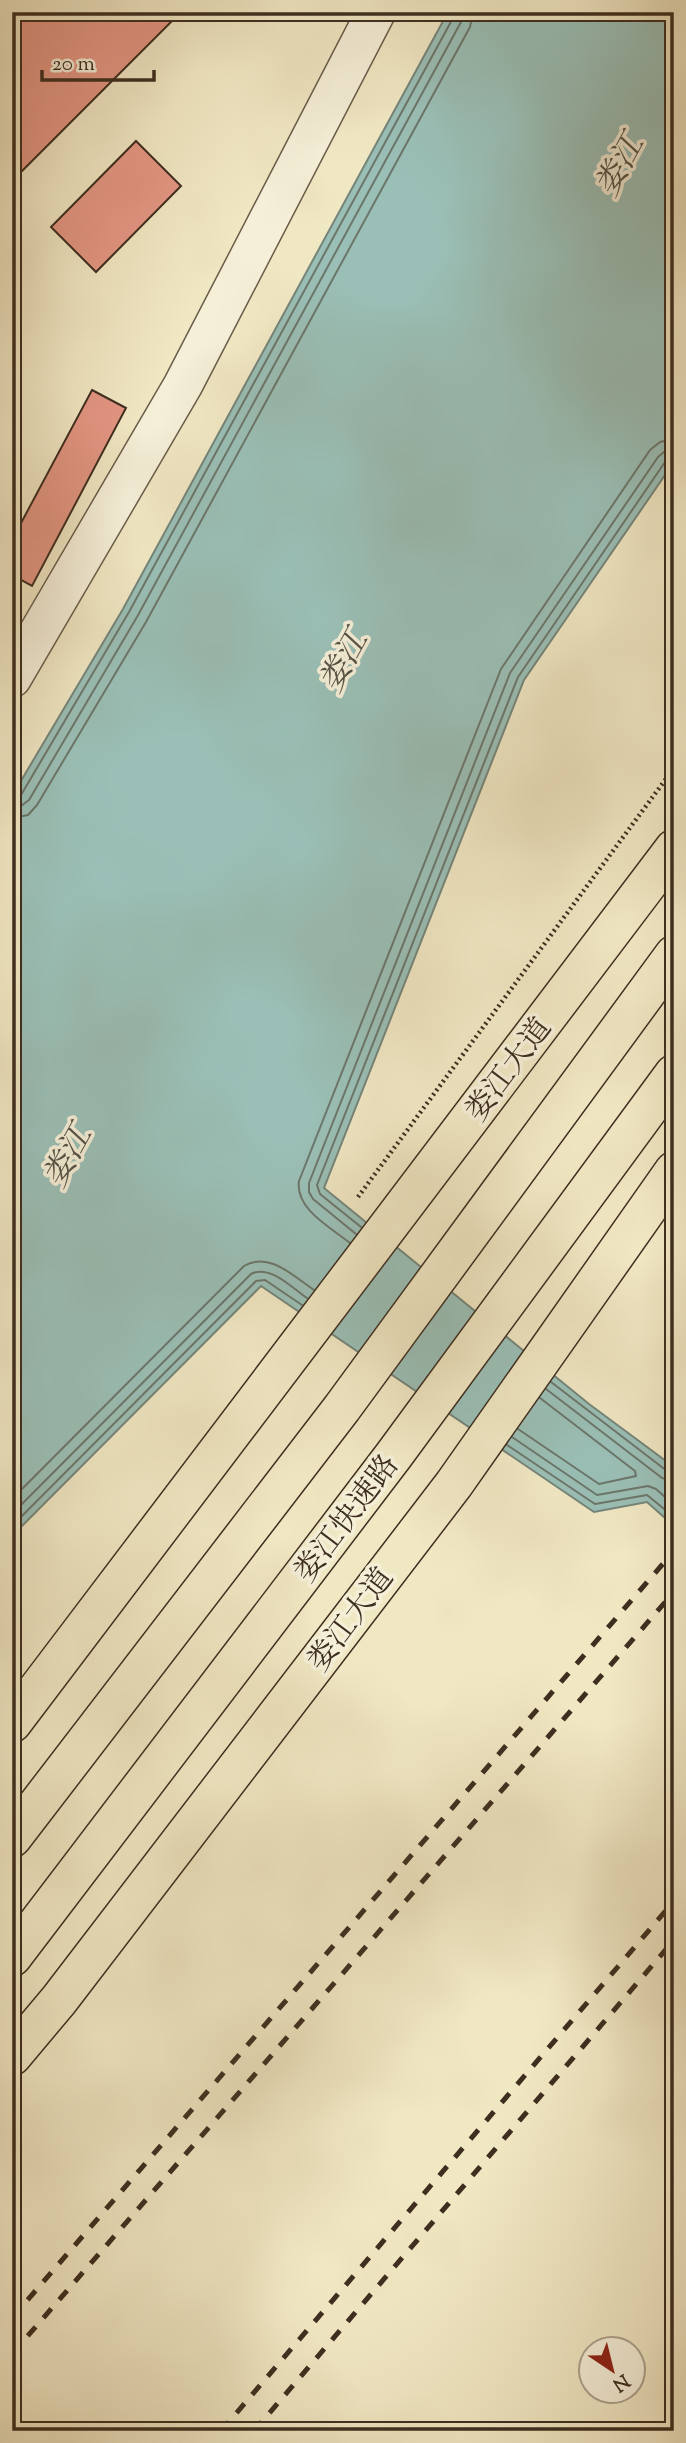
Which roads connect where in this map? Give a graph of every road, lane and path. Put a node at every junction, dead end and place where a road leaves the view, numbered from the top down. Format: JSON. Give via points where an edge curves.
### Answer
{"nodes":[{"id":1,"x":376,"y":12,"type":"edge"},
{"id":2,"x":12,"y":678,"type":"edge"},
{"id":3,"x":674,"y":768,"type":"edge"},
{"id":4,"x":674,"y":849,"type":"edge"},
{"id":5,"x":674,"y":954,"type":"edge"},
{"id":6,"x":674,"y":1074,"type":"edge"},
{"id":7,"x":674,"y":1171,"type":"edge"},
{"id":8,"x":358,"y":1197,"type":"dead end"},
{"id":9,"x":12,"y":1723,"type":"edge"},
{"id":10,"x":12,"y":1838,"type":"edge"},
{"id":11,"x":12,"y":1957,"type":"edge"},
{"id":12,"x":12,"y":2056,"type":"edge"}],
"edges":[{"from":1,"to":2,"type":"street","via":[[183,385]]},
{"from":3,"to":8,"type":"path"},
{"from":4,"to":9,"type":"main road","name":"娄江大道"},
{"from":5,"to":10,"type":"main road","via":[[342,1408]]},
{"from":6,"to":11,"type":"main road","name":"娄江快速路","via":[[394,1455]]},
{"from":7,"to":12,"type":"main road","name":"娄江大道","via":[[472,1459]]}]}
